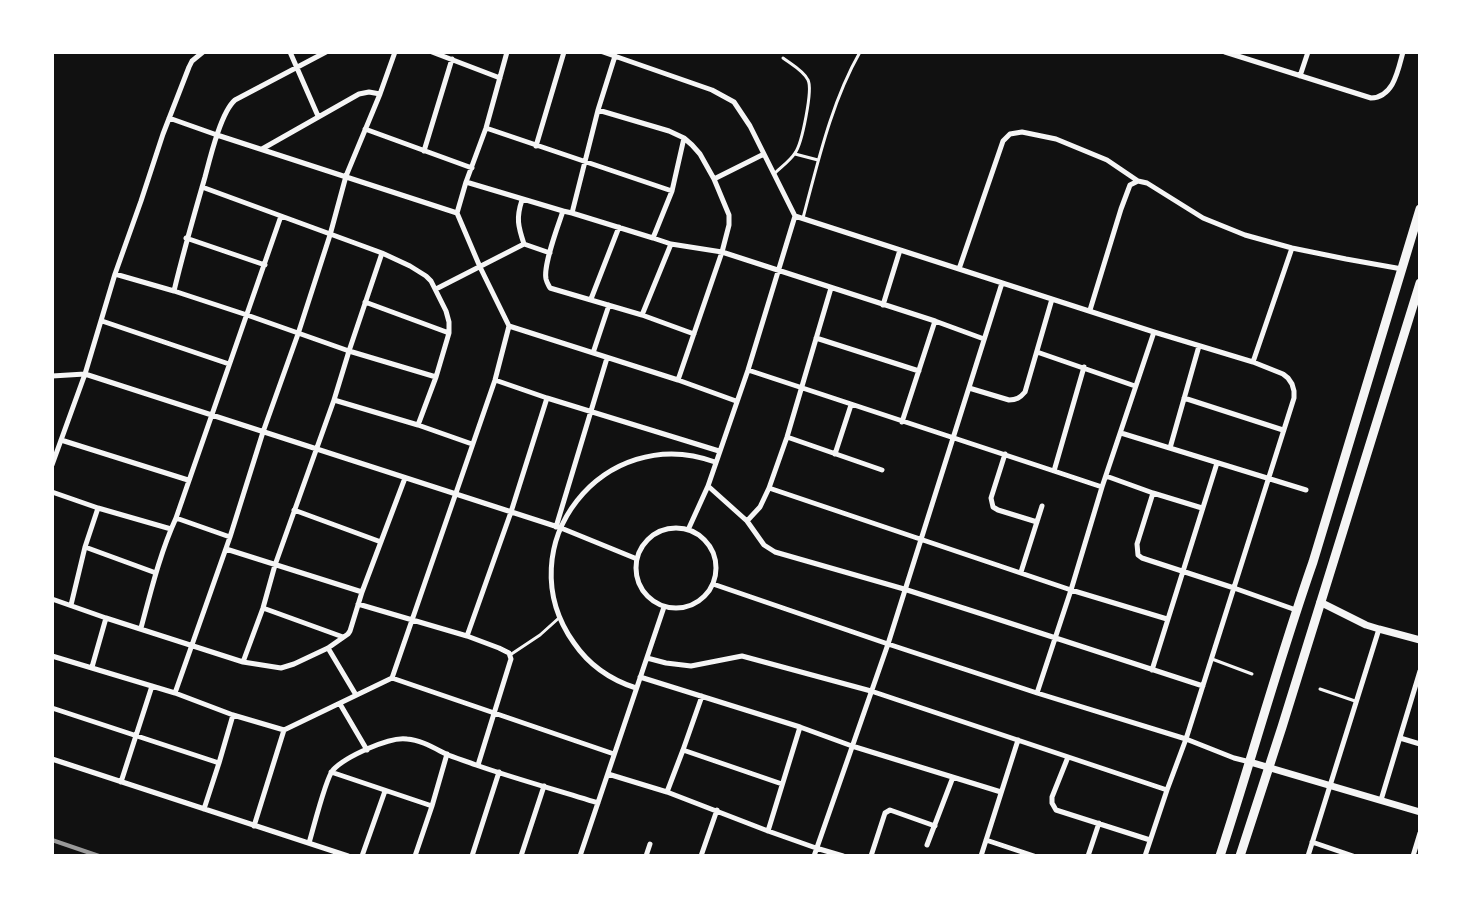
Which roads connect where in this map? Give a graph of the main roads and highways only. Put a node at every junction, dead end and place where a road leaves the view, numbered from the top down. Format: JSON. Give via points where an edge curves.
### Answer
{"nodes":[{"id":1,"x":1419,"y":208,"type":"edge"},
{"id":2,"x":1419,"y":283,"type":"edge"},
{"id":3,"x":1220,"y":855,"type":"edge"},
{"id":4,"x":1240,"y":855,"type":"edge"}],
"edges":[{"from":1,"to":3,"type":"main road"},
{"from":2,"to":4,"type":"main road"}]}
